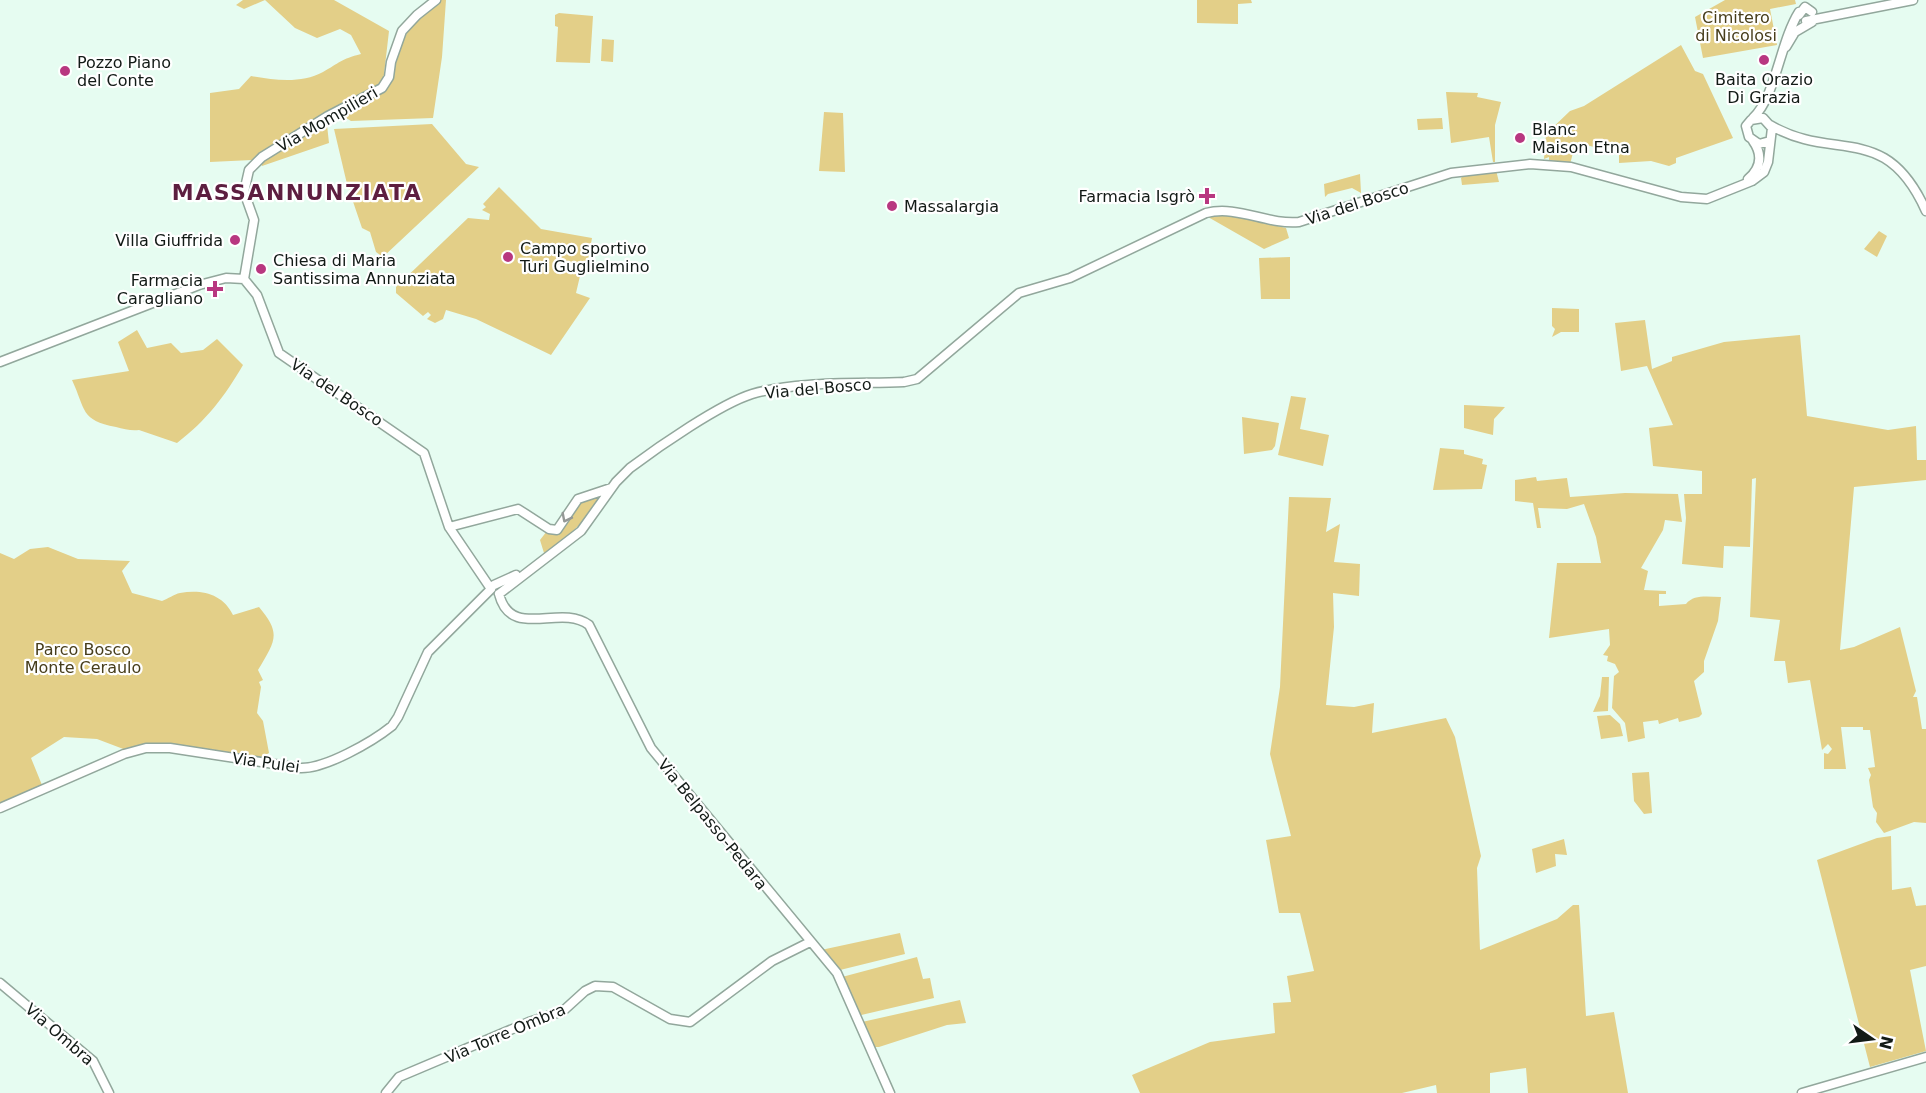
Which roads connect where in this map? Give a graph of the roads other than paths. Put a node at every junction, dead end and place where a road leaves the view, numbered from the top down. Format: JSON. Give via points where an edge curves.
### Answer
{"nodes":[{"id":1,"x":436,"y":0,"type":"edge"},
{"id":2,"x":1913,"y":0,"type":"edge"},
{"id":3,"x":1809,"y":12,"type":"edge"},
{"id":4,"x":1753,"y":118,"type":"junction"},
{"id":5,"x":1769,"y":123,"type":"junction"},
{"id":6,"x":1798,"y":137,"type":"junction"},
{"id":7,"x":1771,"y":140,"type":"junction"},
{"id":8,"x":1753,"y":141,"type":"junction"},
{"id":9,"x":1738,"y":186,"type":"junction"},
{"id":10,"x":1926,"y":211,"type":"edge"},
{"id":11,"x":244,"y":279,"type":"junction"},
{"id":12,"x":0,"y":362,"type":"edge"},
{"id":13,"x":611,"y":488,"type":"junction"},
{"id":14,"x":449,"y":527,"type":"junction"},
{"id":15,"x":496,"y":590,"type":"junction"},
{"id":16,"x":0,"y":808,"type":"edge"},
{"id":17,"x":810,"y":942,"type":"junction"},
{"id":18,"x":0,"y":983,"type":"edge"},
{"id":19,"x":1926,"y":1057,"type":"edge"},
{"id":20,"x":109,"y":1093,"type":"edge"},
{"id":21,"x":386,"y":1093,"type":"edge"},
{"id":22,"x":891,"y":1093,"type":"edge"},
{"id":23,"x":1802,"y":1093,"type":"edge"}],
"edges":[{"from":1,"to":11,"type":"main road","name":"Via Mompilieri","via":[[402,31],[386,83],[377,93],[328,116],[262,157],[249,170],[244,192],[254,220]]},
{"from":2,"to":3,"type":"main road","via":[[1835,15]]},
{"from":3,"to":4,"type":"main road","via":[[1787,32],[1763,107]]},
{"from":3,"to":5,"type":"main road","via":[[1784,50],[1767,106]]},
{"from":4,"to":5,"type":"main road","via":[[1760,117]]},
{"from":4,"to":8,"type":"main road","via":[[1746,129]]},
{"from":5,"to":6,"type":"main road"},
{"from":5,"to":7,"type":"main road"},
{"from":6,"to":7,"type":"main road"},
{"from":6,"to":10,"type":"main road","via":[[1856,146],[1882,157],[1912,183]]},
{"from":7,"to":8,"type":"main road","via":[[1763,144]]},
{"from":7,"to":9,"type":"main road","name":"Via del Bosco","via":[[1764,172]]},
{"from":8,"to":9,"type":"main road","via":[[1760,156],[1759,166]]},
{"from":9,"to":13,"type":"main road","name":"Via del Bosco","via":[[1695,200],[1571,167],[1530,164],[1451,173],[1299,222],[1279,222],[1228,210],[1206,213],[1070,278],[1019,293],[917,379],[785,388],[743,397],[642,459]]},
{"from":11,"to":12,"type":"main road","via":[[226,278],[199,285]]},
{"from":11,"to":14,"type":"main road","name":"Via del Bosco","via":[[257,295],[279,352],[424,453]]},
{"from":13,"to":14,"type":"main road","name":"Via del Bosco","one_way":true,"via":[[578,499],[557,530],[518,509]]},
{"from":13,"to":15,"type":"main road","name":"Via Pulei","via":[[581,531]]},
{"from":14,"to":15,"type":"main road"},
{"from":15,"to":16,"type":"main road","name":"Via Pulei","via":[[428,652],[392,726],[320,765],[300,768],[170,748],[146,748]]},
{"from":15,"to":17,"type":"main road","name":"Via Belpasso-Pedara","via":[[517,618],[573,616],[590,625],[651,748]]},
{"from":17,"to":21,"type":"main road","name":"Via Torre Ombra","via":[[772,961],[690,1022],[670,1019],[613,987],[596,986],[563,1011],[399,1077]]},
{"from":17,"to":22,"type":"main road","name":"Via Belpasso-Pedara","via":[[837,973]]},
{"from":18,"to":20,"type":"main road","name":"Via Ombra","via":[[93,1061]]},
{"from":19,"to":23,"type":"main road"}]}
